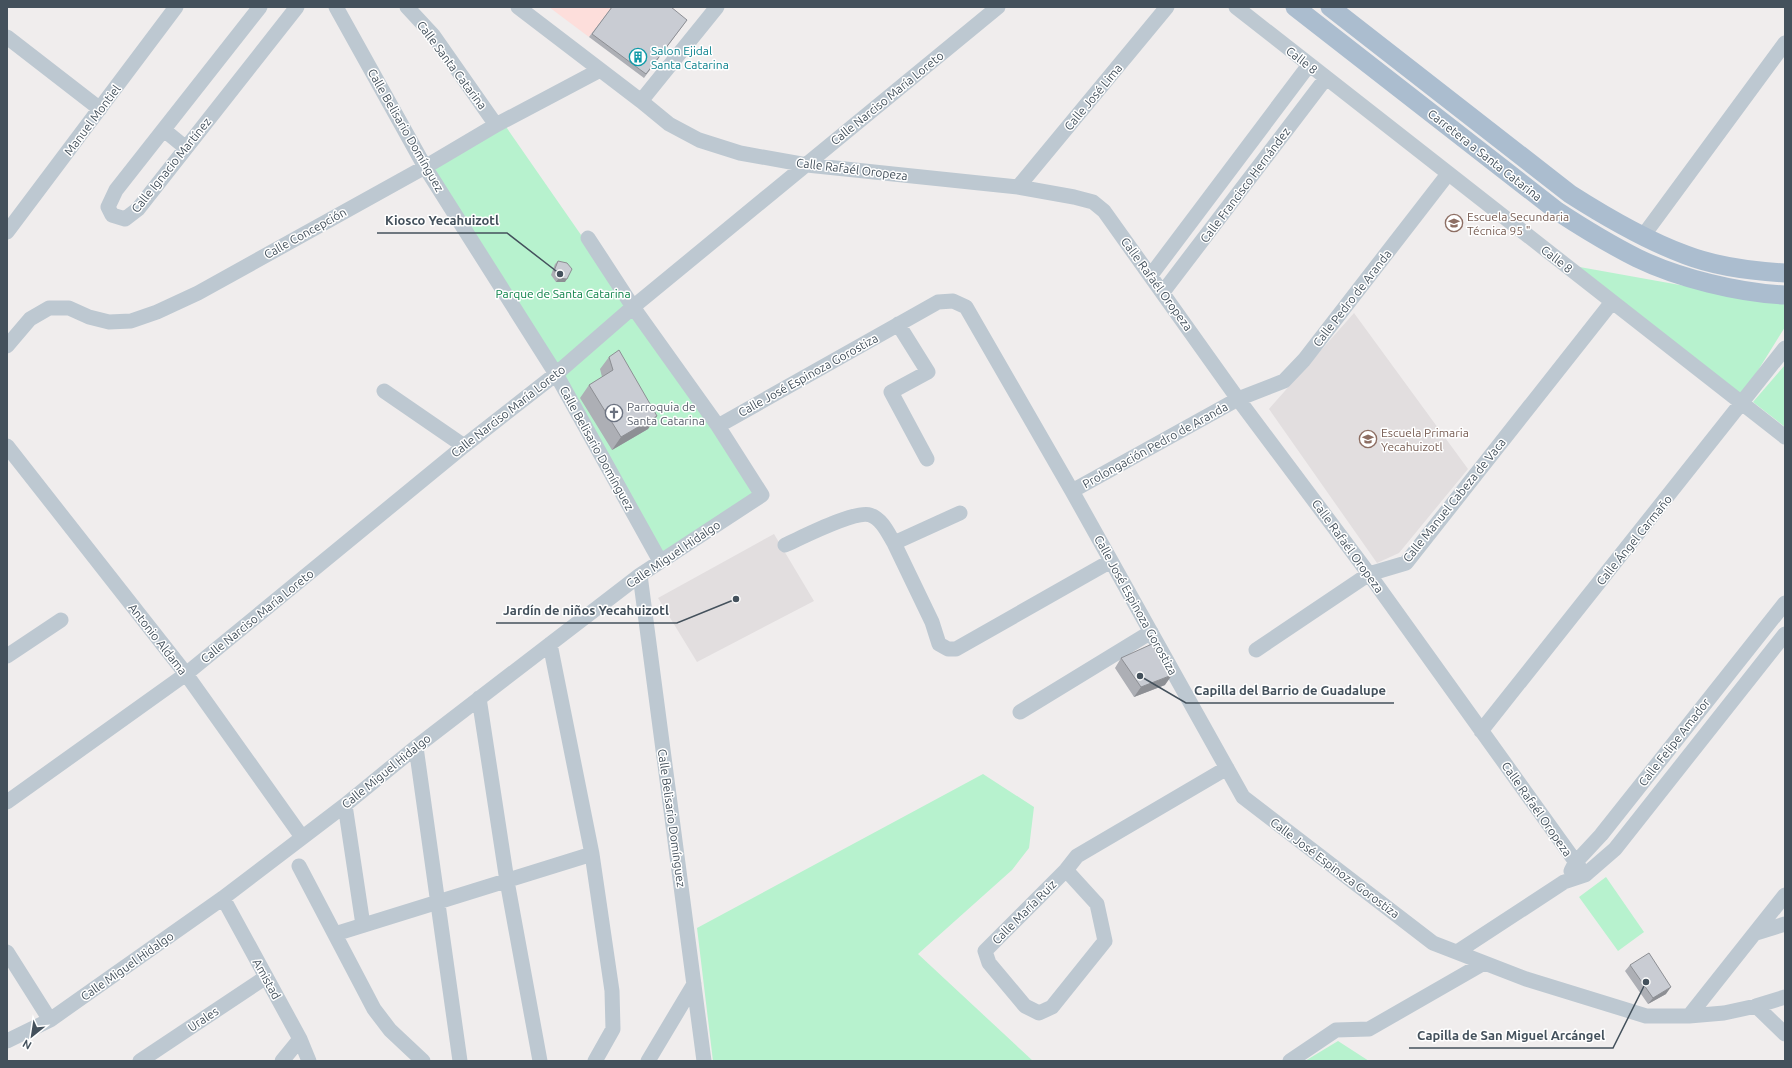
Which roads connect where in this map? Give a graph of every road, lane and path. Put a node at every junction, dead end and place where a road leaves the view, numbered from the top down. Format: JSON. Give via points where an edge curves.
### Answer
{"nodes":[{"id":1,"x":176,"y":7,"type":"edge"},
{"id":2,"x":260,"y":7,"type":"edge"},
{"id":3,"x":297,"y":7,"type":"edge"},
{"id":4,"x":336,"y":7,"type":"edge"},
{"id":5,"x":407,"y":7,"type":"edge"},
{"id":6,"x":717,"y":7,"type":"edge"},
{"id":7,"x":998,"y":7,"type":"edge"},
{"id":8,"x":1167,"y":7,"type":"edge"},
{"id":9,"x":1236,"y":7,"type":"edge"},
{"id":10,"x":1295,"y":7,"type":"edge"},
{"id":11,"x":1330,"y":7,"type":"edge"},
{"id":12,"x":520,"y":8,"type":"edge"},
{"id":13,"x":7,"y":37,"type":"edge"},
{"id":14,"x":1785,"y":43,"type":"edge"},
{"id":15,"x":1309,"y":65,"type":"junction"},
{"id":16,"x":600,"y":70,"type":"junction"},
{"id":17,"x":1326,"y":78,"type":"junction"},
{"id":18,"x":641,"y":101,"type":"junction"},
{"id":19,"x":100,"y":109,"type":"junction"},
{"id":20,"x":496,"y":125,"type":"junction"},
{"id":21,"x":164,"y":130,"type":"junction"},
{"id":22,"x":186,"y":148,"type":"junction"},
{"id":23,"x":807,"y":165,"type":"junction"},
{"id":24,"x":425,"y":167,"type":"junction"},
{"id":25,"x":1448,"y":174,"type":"junction"},
{"id":26,"x":1018,"y":187,"type":"junction"},
{"id":27,"x":7,"y":232,"type":"edge"},
{"id":28,"x":1643,"y":236,"type":"junction"},
{"id":29,"x":588,"y":238,"type":"dead end"},
{"id":30,"x":1785,"y":273,"type":"edge"},
{"id":31,"x":1151,"y":275,"type":"junction"},
{"id":32,"x":1163,"y":292,"type":"junction"},
{"id":33,"x":1785,"y":295,"type":"edge"},
{"id":34,"x":1612,"y":302,"type":"junction"},
{"id":35,"x":633,"y":307,"type":"junction"},
{"id":36,"x":898,"y":324,"type":"junction"},
{"id":37,"x":7,"y":346,"type":"edge"},
{"id":38,"x":1785,"y":348,"type":"edge"},
{"id":39,"x":556,"y":374,"type":"junction"},
{"id":40,"x":384,"y":391,"type":"dead end"},
{"id":41,"x":1238,"y":399,"type":"junction"},
{"id":42,"x":1742,"y":404,"type":"junction"},
{"id":43,"x":718,"y":426,"type":"junction"},
{"id":44,"x":1785,"y":437,"type":"edge"},
{"id":45,"x":7,"y":446,"type":"edge"},
{"id":46,"x":464,"y":446,"type":"junction"},
{"id":47,"x":927,"y":459,"type":"dead end"},
{"id":48,"x":1072,"y":491,"type":"junction"},
{"id":49,"x":960,"y":514,"type":"dead end"},
{"id":50,"x":894,"y":543,"type":"junction"},
{"id":51,"x":785,"y":545,"type":"dead end"},
{"id":52,"x":660,"y":561,"type":"junction"},
{"id":53,"x":1111,"y":561,"type":"junction"},
{"id":54,"x":1369,"y":574,"type":"junction"},
{"id":55,"x":640,"y":575,"type":"junction"},
{"id":56,"x":1785,"y":603,"type":"edge"},
{"id":57,"x":61,"y":620,"type":"dead end"},
{"id":58,"x":1151,"y":632,"type":"junction"},
{"id":59,"x":1785,"y":634,"type":"edge"},
{"id":60,"x":550,"y":644,"type":"junction"},
{"id":61,"x":1256,"y":650,"type":"dead end"},
{"id":62,"x":7,"y":656,"type":"edge"},
{"id":63,"x":186,"y":674,"type":"junction"},
{"id":64,"x":479,"y":698,"type":"junction"},
{"id":65,"x":1020,"y":712,"type":"dead end"},
{"id":66,"x":1481,"y":731,"type":"junction"},
{"id":67,"x":416,"y":747,"type":"junction"},
{"id":68,"x":1227,"y":768,"type":"junction"},
{"id":69,"x":7,"y":802,"type":"edge"},
{"id":70,"x":345,"y":805,"type":"junction"},
{"id":71,"x":302,"y":837,"type":"junction"},
{"id":72,"x":592,"y":854,"type":"junction"},
{"id":73,"x":1575,"y":863,"type":"junction"},
{"id":74,"x":299,"y":866,"type":"dead end"},
{"id":75,"x":1066,"y":870,"type":"junction"},
{"id":76,"x":1585,"y":875,"type":"junction"},
{"id":77,"x":507,"y":881,"type":"junction"},
{"id":78,"x":1564,"y":882,"type":"junction"},
{"id":79,"x":1785,"y":895,"type":"edge"},
{"id":80,"x":223,"y":898,"type":"junction"},
{"id":81,"x":439,"y":902,"type":"junction"},
{"id":82,"x":1785,"y":924,"type":"edge"},
{"id":83,"x":363,"y":926,"type":"junction"},
{"id":84,"x":1756,"y":933,"type":"junction"},
{"id":85,"x":335,"y":934,"type":"junction"},
{"id":86,"x":7,"y":952,"type":"edge"},
{"id":87,"x":1457,"y":952,"type":"junction"},
{"id":88,"x":1484,"y":963,"type":"junction"},
{"id":89,"x":266,"y":977,"type":"junction"},
{"id":90,"x":694,"y":984,"type":"junction"},
{"id":91,"x":1785,"y":996,"type":"edge"},
{"id":92,"x":1756,"y":1006,"type":"junction"},
{"id":93,"x":1689,"y":1016,"type":"junction"},
{"id":94,"x":50,"y":1020,"type":"junction"},
{"id":95,"x":1785,"y":1034,"type":"edge"},
{"id":96,"x":300,"y":1039,"type":"junction"},
{"id":97,"x":7,"y":1041,"type":"edge"},
{"id":98,"x":140,"y":1061,"type":"edge"},
{"id":99,"x":282,"y":1061,"type":"edge"},
{"id":100,"x":309,"y":1061,"type":"edge"},
{"id":101,"x":423,"y":1061,"type":"edge"},
{"id":102,"x":460,"y":1061,"type":"edge"},
{"id":103,"x":540,"y":1061,"type":"edge"},
{"id":104,"x":595,"y":1061,"type":"edge"},
{"id":105,"x":648,"y":1061,"type":"edge"},
{"id":106,"x":704,"y":1061,"type":"edge"},
{"id":107,"x":1290,"y":1061,"type":"edge"}],
"edges":[{"from":1,"to":19,"type":"street","name":"Manuel Montiel"},
{"from":2,"to":21,"type":"street","name":"Calle Ignacio Martínez"},
{"from":3,"to":22,"type":"street","name":"Calle Ignacio Martínez"},
{"from":4,"to":24,"type":"street","name":"Calle Belisario Domínguez"},
{"from":5,"to":20,"type":"street","name":"Calle Santa Catarina","via":[[433,35]]},
{"from":6,"to":18,"type":"street"},
{"from":7,"to":23,"type":"street","name":"Calle Narciso María Loreto"},
{"from":8,"to":26,"type":"street","name":"Calle José Lima"},
{"from":9,"to":15,"type":"street","name":"Calle 8"},
{"from":10,"to":33,"type":"main road","name":"Carretera a Santa Catarina","via":[[1557,211],[1597,236],[1638,258],[1680,274],[1750,292]]},
{"from":11,"to":28,"type":"main road","name":"Carretera a Santa Catarina","via":[[1570,194]]},
{"from":12,"to":16,"type":"street","name":"Calle Rafaél Oropeza"},
{"from":13,"to":19,"type":"street"},
{"from":14,"to":28,"type":"street"},
{"from":15,"to":17,"type":"street","name":"Calle 8"},
{"from":15,"to":31,"type":"street","name":"Calle Francisco Hernández"},
{"from":16,"to":18,"type":"street","name":"Calle Rafaél Oropeza"},
{"from":16,"to":20,"type":"street","name":"Calle Concepción"},
{"from":17,"to":25,"type":"street","name":"Calle 8"},
{"from":17,"to":32,"type":"street","name":"Calle Francisco Hernández"},
{"from":18,"to":23,"type":"street","name":"Calle Rafaél Oropeza","via":[[669,124],[699,140],[740,153]]},
{"from":19,"to":27,"type":"street","name":"Manuel Montiel"},
{"from":20,"to":24,"type":"street","name":"Calle Concepción"},
{"from":21,"to":22,"type":"street"},
{"from":21,"to":22,"type":"street","name":"Calle Ignacio Martínez","via":[[116,190],[108,207],[112,215],[125,219],[138,209]]},
{"from":23,"to":26,"type":"street","name":"Calle Rafaél Oropeza"},
{"from":23,"to":35,"type":"street","name":"Calle Narciso María Loreto"},
{"from":24,"to":37,"type":"street","name":"Calle Concepción","via":[[198,293],[157,312],[131,321],[109,322],[69,308],[49,308],[30,320]]},
{"from":24,"to":39,"type":"street","name":"Calle Belisario Domínguez"},
{"from":25,"to":34,"type":"street","name":"Calle 8"},
{"from":25,"to":41,"type":"street","name":"Calle Pedro de Aranda","via":[[1304,360],[1284,381]]},
{"from":26,"to":31,"type":"street","name":"Calle Rafaél Oropeza","via":[[1093,202],[1104,211]]},
{"from":28,"to":30,"type":"main road","name":"Carretera a Santa Catarina","via":[[1686,256],[1725,266]]},
{"from":29,"to":35,"type":"street"},
{"from":31,"to":32,"type":"street","name":"Calle Rafaél Oropeza"},
{"from":32,"to":41,"type":"street","name":"Calle Rafaél Oropeza"},
{"from":34,"to":42,"type":"street","name":"Calle 8"},
{"from":34,"to":54,"type":"street","name":"Calle Manuel Cabeza de Vaca","via":[[1406,563]]},
{"from":35,"to":39,"type":"street","name":"Calle Narciso María Loreto"},
{"from":35,"to":43,"type":"street"},
{"from":36,"to":43,"type":"street","name":"Calle José Espinoza Gorostiza"},
{"from":36,"to":47,"type":"street","via":[[928,372],[891,392]]},
{"from":36,"to":48,"type":"street","name":"Calle José Espinoza Gorostiza","via":[[938,302],[953,301],[966,307]]},
{"from":38,"to":42,"type":"street","name":"Calle Ángel Carmaño"},
{"from":39,"to":46,"type":"street","name":"Calle Narciso María Loreto"},
{"from":39,"to":52,"type":"street","name":"Calle Belisario Domínguez"},
{"from":40,"to":46,"type":"street"},
{"from":41,"to":48,"type":"street","name":"Prolongación Pedro de Aranda"},
{"from":41,"to":54,"type":"street","name":"Calle Rafaél Oropeza"},
{"from":42,"to":44,"type":"street","name":"Calle 8"},
{"from":42,"to":66,"type":"street","name":"Calle Ángel Carmaño"},
{"from":43,"to":52,"type":"street","name":"Calle Miguel Hidalgo","via":[[762,495]]},
{"from":45,"to":63,"type":"street","name":"Antonio Aldama"},
{"from":46,"to":63,"type":"street","name":"Calle Narciso María Loreto"},
{"from":48,"to":53,"type":"street","name":"Calle José Espinoza Gorostiza"},
{"from":49,"to":50,"type":"street"},
{"from":50,"to":51,"type":"street","via":[[880,521],[869,515],[854,515]]},
{"from":50,"to":53,"type":"street","via":[[932,622],[939,644],[948,649],[956,648]]},
{"from":52,"to":55,"type":"street","name":"Calle Miguel Hidalgo"},
{"from":53,"to":58,"type":"street","name":"Calle José Espinoza Gorostiza"},
{"from":54,"to":61,"type":"street","name":"Calle Manuel Cabeza de Vaca"},
{"from":54,"to":66,"type":"street","name":"Calle Rafaél Oropeza"},
{"from":55,"to":60,"type":"street","name":"Calle Miguel Hidalgo"},
{"from":55,"to":90,"type":"street","name":"Calle Belisario Domínguez"},
{"from":56,"to":73,"type":"street","name":"Calle Felipe Amador","via":[[1601,835]]},
{"from":57,"to":62,"type":"street"},
{"from":58,"to":65,"type":"street"},
{"from":58,"to":68,"type":"street","name":"Calle José Espinoza Gorostiza"},
{"from":59,"to":76,"type":"street","name":"Calle Felipe Amador","via":[[1615,849]]},
{"from":60,"to":64,"type":"street","name":"Calle Miguel Hidalgo"},
{"from":60,"to":72,"type":"street"},
{"from":63,"to":69,"type":"street","name":"Calle Narciso María Loreto"},
{"from":63,"to":71,"type":"street","name":"Antonio Aldama"},
{"from":64,"to":67,"type":"street","name":"Calle Miguel Hidalgo"},
{"from":64,"to":77,"type":"street"},
{"from":66,"to":73,"type":"street","name":"Calle Rafaél Oropeza"},
{"from":67,"to":70,"type":"street","name":"Calle Miguel Hidalgo"},
{"from":67,"to":81,"type":"street"},
{"from":68,"to":75,"type":"street","name":"Calle María Ruiz","via":[[1077,856]]},
{"from":68,"to":87,"type":"street","name":"Calle José Espinoza Gorostiza","via":[[1243,797],[1433,942]]},
{"from":70,"to":71,"type":"street","name":"Calle Miguel Hidalgo"},
{"from":70,"to":83,"type":"street"},
{"from":71,"to":80,"type":"street","name":"Calle Miguel Hidalgo"},
{"from":72,"to":77,"type":"street"},
{"from":72,"to":104,"type":"street","via":[[612,991],[613,1029]]},
{"from":73,"to":76,"type":"street","name":"Calle Rafaél Oropeza"},
{"from":73,"to":78,"type":"street","name":"Calle Felipe Amador"},
{"from":74,"to":85,"type":"street"},
{"from":75,"to":75,"type":"street","name":"Calle María Ruiz","via":[[1097,904],[1105,941],[1052,1006],[1039,1013],[1025,1006],[989,963],[985,951]]},
{"from":76,"to":78,"type":"street","name":"Calle Felipe Amador"},
{"from":77,"to":81,"type":"street"},
{"from":77,"to":103,"type":"street"},
{"from":78,"to":87,"type":"street","name":"Calle Felipe Amador"},
{"from":79,"to":84,"type":"street"},
{"from":80,"to":89,"type":"street","name":"Amistad"},
{"from":80,"to":94,"type":"street","name":"Calle Miguel Hidalgo"},
{"from":81,"to":83,"type":"street"},
{"from":81,"to":102,"type":"street"},
{"from":82,"to":84,"type":"street"},
{"from":83,"to":85,"type":"street"},
{"from":84,"to":93,"type":"street"},
{"from":85,"to":101,"type":"street","via":[[374,1009],[390,1030]]},
{"from":86,"to":94,"type":"street"},
{"from":87,"to":88,"type":"street","name":"Calle José Espinoza Gorostiza"},
{"from":88,"to":93,"type":"street","name":"Calle José Espinoza Gorostiza","via":[[1526,980],[1646,1016]]},
{"from":88,"to":107,"type":"street","via":[[1369,1029],[1336,1030]]},
{"from":89,"to":96,"type":"street","name":"Amistad"},
{"from":89,"to":98,"type":"street","name":"Urales"},
{"from":90,"to":105,"type":"street"},
{"from":90,"to":106,"type":"street","name":"Calle Belisario Domínguez"},
{"from":91,"to":92,"type":"street","name":"Calle José Espinoza Gorostiza"},
{"from":92,"to":93,"type":"street","name":"Calle José Espinoza Gorostiza","via":[[1724,1013]]},
{"from":92,"to":95,"type":"street"},
{"from":94,"to":97,"type":"street","name":"Calle Miguel Hidalgo"},
{"from":96,"to":99,"type":"street"},
{"from":96,"to":100,"type":"street","name":"Amistad"}]}
